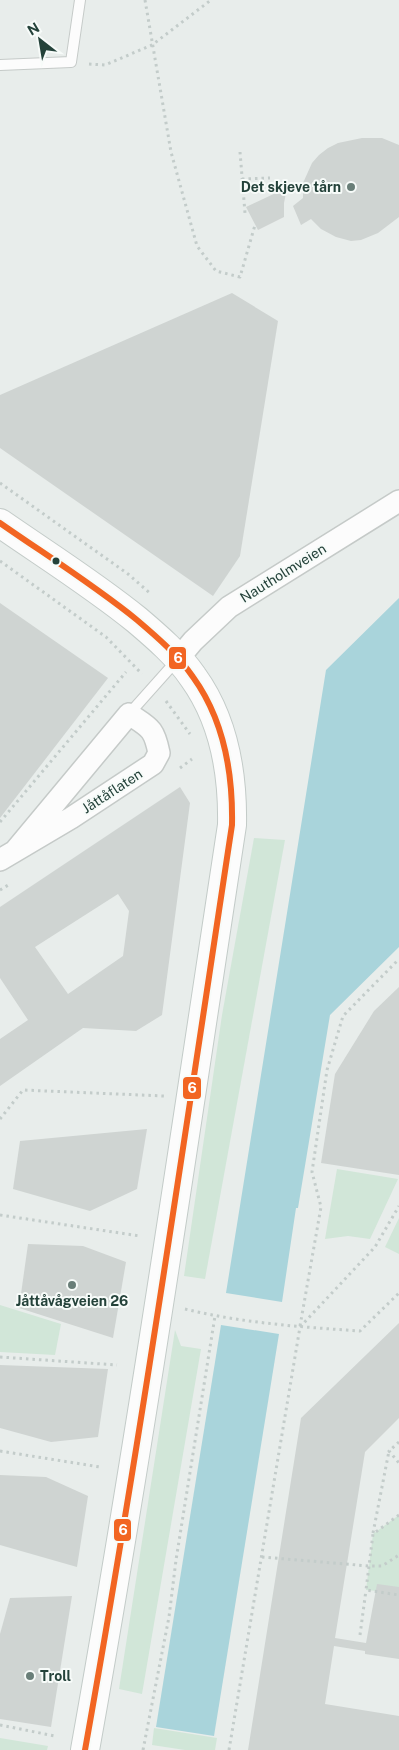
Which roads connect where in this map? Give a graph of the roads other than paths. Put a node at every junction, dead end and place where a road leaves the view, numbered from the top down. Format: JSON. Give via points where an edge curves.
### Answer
{"nodes":[{"id":1,"x":80,"y":0,"type":"edge"},
{"id":2,"x":0,"y":65,"type":"edge"},
{"id":3,"x":399,"y":501,"type":"edge"},
{"id":4,"x":0,"y":523,"type":"edge"},
{"id":5,"x":178,"y":658,"type":"junction"},
{"id":6,"x":129,"y":714,"type":"junction"},
{"id":7,"x":7,"y":856,"type":"edge"},
{"id":8,"x":86,"y":1750,"type":"edge"}],
"edges":[{"from":1,"to":2,"type":"lane","via":[[71,62]]},
{"from":3,"to":5,"type":"street","name":"Nautholmveien","via":[[229,607]]},
{"from":4,"to":5,"type":"street","via":[[117,605]]},
{"from":5,"to":6,"type":"lane","name":"Jåttåflaten"},
{"from":5,"to":8,"type":"street","via":[[204,695],[221,735],[230,771],[232,826]]},
{"from":6,"to":7,"type":"street","name":"Jåttåflaten"},
{"from":6,"to":7,"type":"street","name":"Jåttåflaten","via":[[155,736],[159,753],[154,764]]}]}
